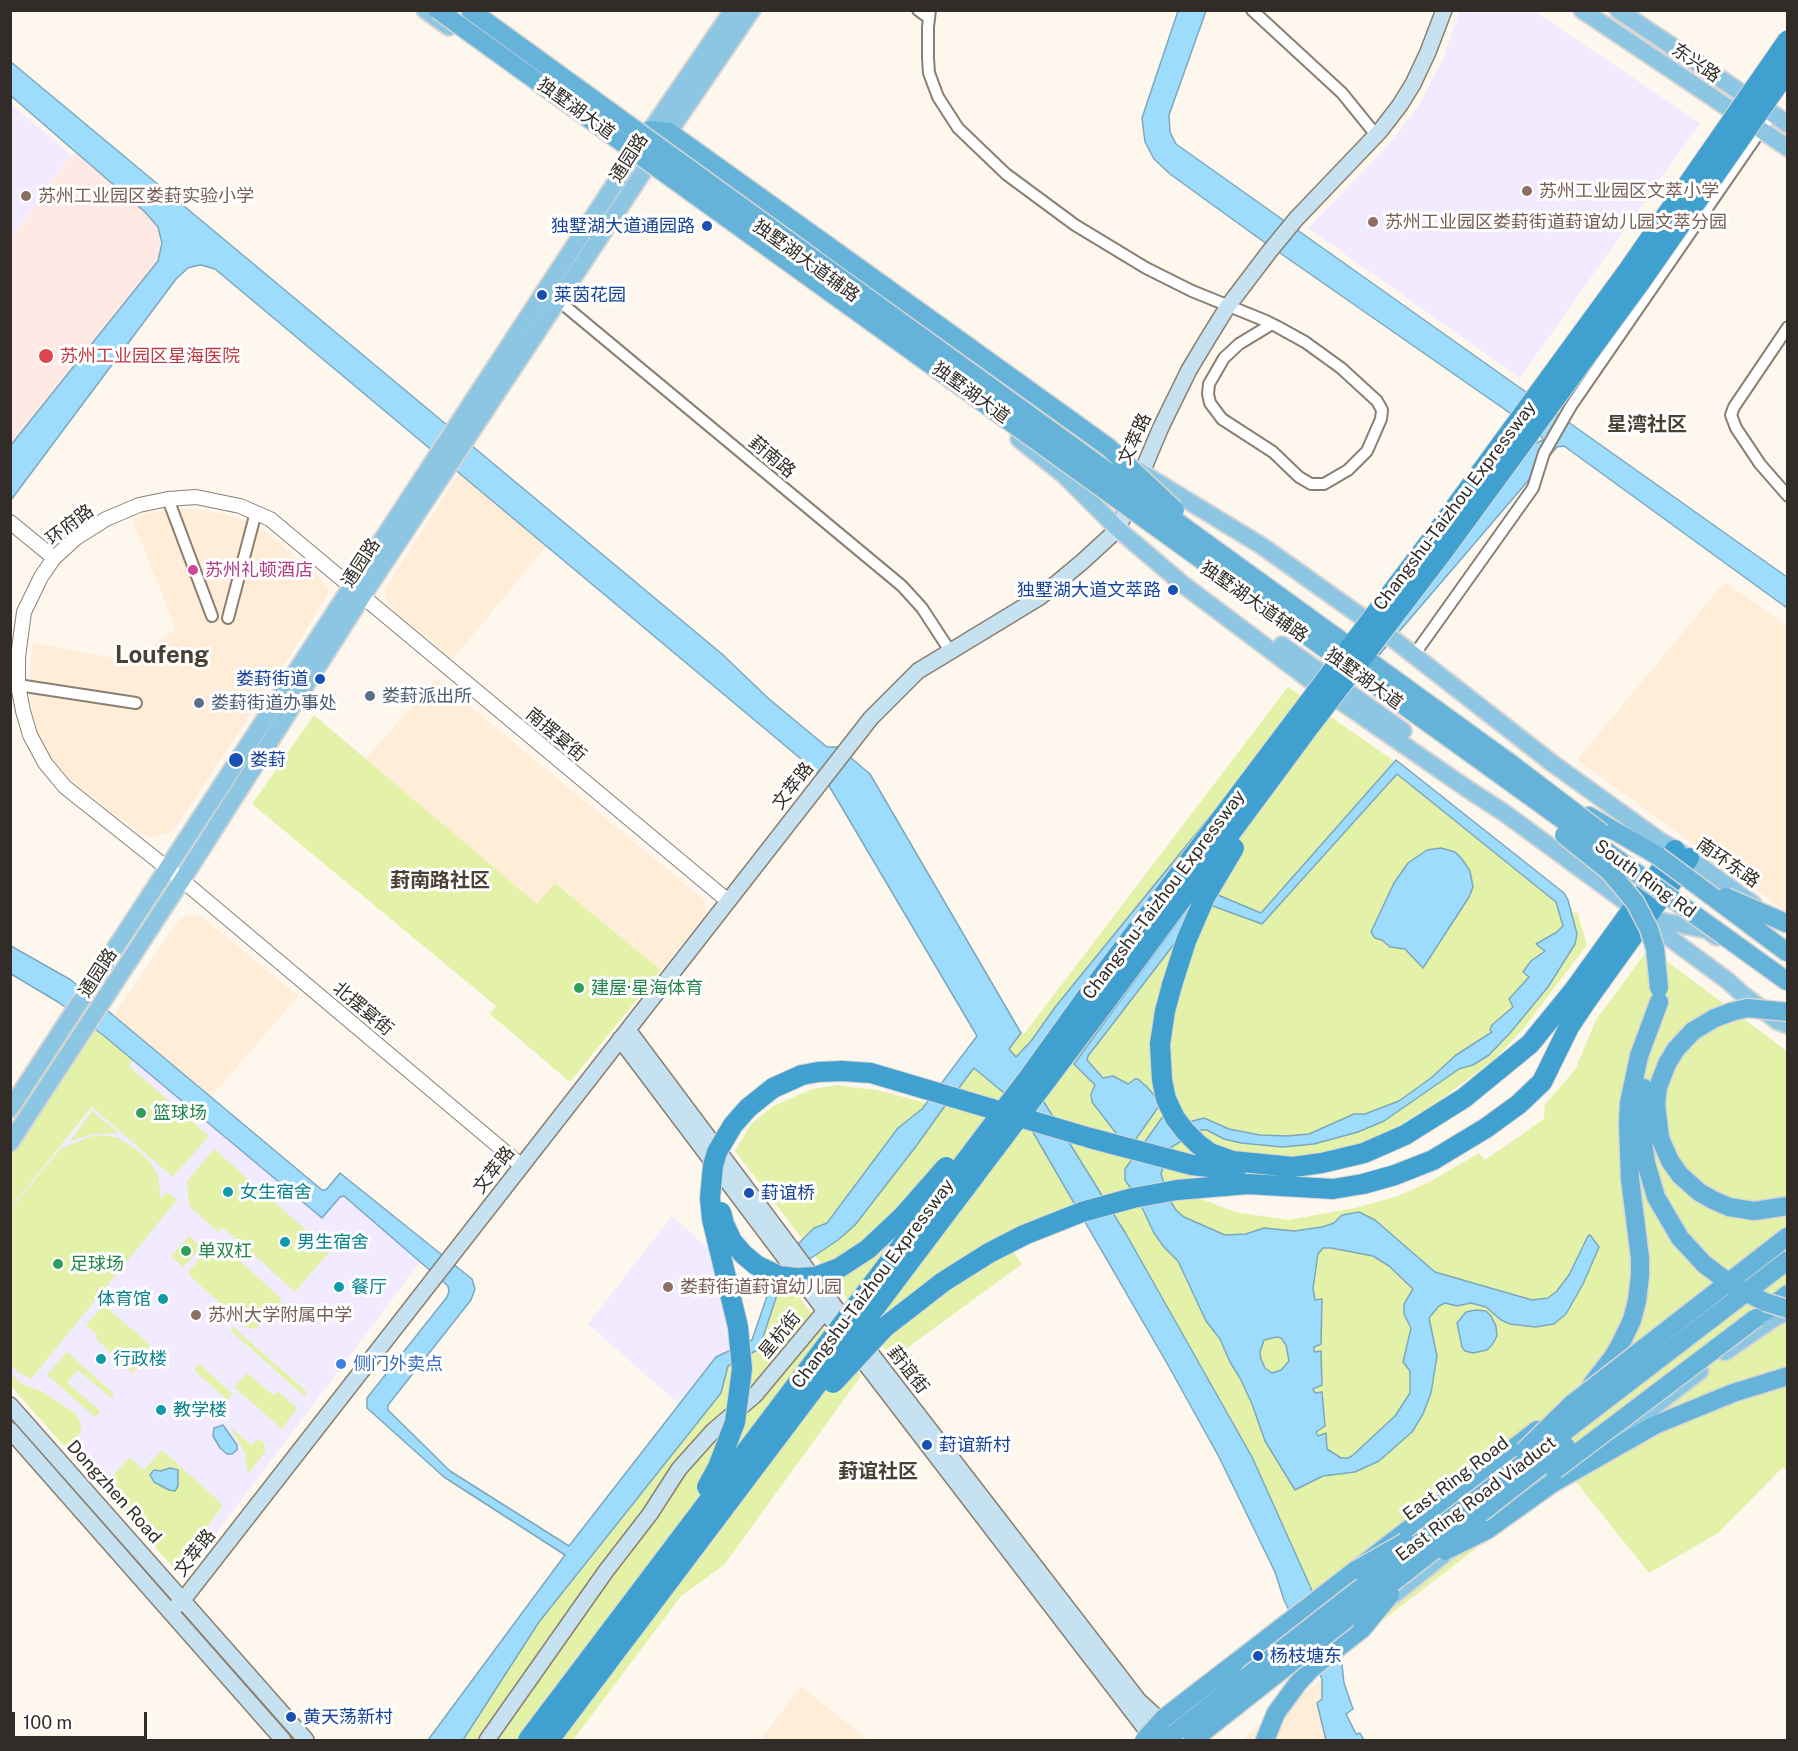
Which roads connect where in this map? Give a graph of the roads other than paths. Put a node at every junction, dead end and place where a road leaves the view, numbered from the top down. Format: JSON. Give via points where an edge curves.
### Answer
{"nodes":[{"id":1,"x":425,"y":10,"type":"edge"},
{"id":2,"x":438,"y":10,"type":"edge"},
{"id":3,"x":470,"y":10,"type":"edge"},
{"id":4,"x":485,"y":10,"type":"edge"},
{"id":5,"x":733,"y":10,"type":"edge"},
{"id":6,"x":752,"y":10,"type":"edge"},
{"id":7,"x":918,"y":10,"type":"edge"},
{"id":8,"x":1252,"y":10,"type":"edge"},
{"id":9,"x":1444,"y":10,"type":"edge"},
{"id":10,"x":1582,"y":10,"type":"edge"},
{"id":11,"x":1617,"y":10,"type":"edge"},
{"id":12,"x":930,"y":14,"type":"edge"},
{"id":13,"x":1788,"y":40,"type":"edge"},
{"id":14,"x":1788,"y":70,"type":"edge"},
{"id":15,"x":1772,"y":114,"type":"junction"},
{"id":16,"x":1788,"y":124,"type":"edge"},
{"id":17,"x":1761,"y":131,"type":"junction"},
{"id":18,"x":1376,"y":135,"type":"junction"},
{"id":19,"x":656,"y":139,"type":"junction"},
{"id":20,"x":1788,"y":148,"type":"edge"},
{"id":21,"x":638,"y":164,"type":"junction"},
{"id":22,"x":776,"y":220,"type":"junction"},
{"id":23,"x":799,"y":225,"type":"junction"},
{"id":24,"x":820,"y":246,"type":"junction"},
{"id":25,"x":559,"y":301,"type":"junction"},
{"id":26,"x":1228,"y":306,"type":"junction"},
{"id":27,"x":1272,"y":324,"type":"junction"},
{"id":28,"x":1788,"y":327,"type":"edge"},
{"id":29,"x":462,"y":432,"type":"junction"},
{"id":30,"x":1141,"y":472,"type":"junction"},
{"id":31,"x":1064,"y":475,"type":"junction"},
{"id":32,"x":1100,"y":487,"type":"junction"},
{"id":33,"x":1788,"y":496,"type":"edge"},
{"id":34,"x":168,"y":499,"type":"junction"},
{"id":35,"x":256,"y":512,"type":"junction"},
{"id":36,"x":10,"y":522,"type":"edge"},
{"id":37,"x":1118,"y":529,"type":"junction"},
{"id":38,"x":1442,"y":554,"type":"junction"},
{"id":39,"x":54,"y":558,"type":"junction"},
{"id":40,"x":1226,"y":559,"type":"junction"},
{"id":41,"x":356,"y":592,"type":"junction"},
{"id":42,"x":212,"y":616,"type":"dead end"},
{"id":43,"x":228,"y":618,"type":"dead end"},
{"id":44,"x":1393,"y":646,"type":"junction"},
{"id":45,"x":950,"y":651,"type":"junction"},
{"id":46,"x":1414,"y":655,"type":"junction"},
{"id":47,"x":18,"y":685,"type":"junction"},
{"id":48,"x":136,"y":704,"type":"dead end"},
{"id":49,"x":1552,"y":763,"type":"junction"},
{"id":50,"x":1507,"y":770,"type":"junction"},
{"id":51,"x":1554,"y":796,"type":"junction"},
{"id":52,"x":1674,"y":855,"type":"junction"},
{"id":53,"x":167,"y":869,"type":"junction"},
{"id":54,"x":182,"y":880,"type":"junction"},
{"id":55,"x":728,"y":901,"type":"junction"},
{"id":56,"x":1640,"y":913,"type":"junction"},
{"id":57,"x":1788,"y":927,"type":"edge"},
{"id":58,"x":1788,"y":953,"type":"edge"},
{"id":59,"x":1788,"y":967,"type":"edge"},
{"id":60,"x":1728,"y":981,"type":"junction"},
{"id":61,"x":1788,"y":982,"type":"edge"},
{"id":62,"x":1788,"y":988,"type":"edge"},
{"id":63,"x":1085,"y":999,"type":"junction"},
{"id":64,"x":1659,"y":1002,"type":"junction"},
{"id":65,"x":1788,"y":1012,"type":"edge"},
{"id":66,"x":1788,"y":1018,"type":"edge"},
{"id":67,"x":1788,"y":1026,"type":"edge"},
{"id":68,"x":624,"y":1035,"type":"junction"},
{"id":69,"x":10,"y":1109,"type":"edge"},
{"id":70,"x":10,"y":1143,"type":"edge"},
{"id":71,"x":522,"y":1166,"type":"junction"},
{"id":72,"x":1194,"y":1175,"type":"junction"},
{"id":73,"x":1294,"y":1176,"type":"junction"},
{"id":74,"x":1788,"y":1206,"type":"edge"},
{"id":75,"x":1788,"y":1236,"type":"edge"},
{"id":76,"x":1788,"y":1253,"type":"edge"},
{"id":77,"x":1788,"y":1260,"type":"edge"},
{"id":78,"x":1788,"y":1275,"type":"edge"},
{"id":79,"x":1788,"y":1284,"type":"edge"},
{"id":80,"x":1788,"y":1294,"type":"edge"},
{"id":81,"x":1788,"y":1310,"type":"edge"},
{"id":82,"x":830,"y":1312,"type":"junction"},
{"id":83,"x":1788,"y":1376,"type":"edge"},
{"id":84,"x":1573,"y":1402,"type":"junction"},
{"id":85,"x":10,"y":1405,"type":"edge"},
{"id":86,"x":10,"y":1430,"type":"edge"},
{"id":87,"x":1524,"y":1453,"type":"junction"},
{"id":88,"x":1542,"y":1476,"type":"junction"},
{"id":89,"x":1472,"y":1510,"type":"junction"},
{"id":90,"x":714,"y":1521,"type":"junction"},
{"id":91,"x":1412,"y":1568,"type":"junction"},
{"id":92,"x":1356,"y":1570,"type":"junction"},
{"id":93,"x":183,"y":1600,"type":"junction"},
{"id":94,"x":171,"y":1611,"type":"junction"},
{"id":95,"x":1156,"y":1738,"type":"edge"},
{"id":96,"x":284,"y":1740,"type":"edge"},
{"id":97,"x":306,"y":1740,"type":"edge"},
{"id":98,"x":487,"y":1740,"type":"edge"},
{"id":99,"x":499,"y":1740,"type":"edge"},
{"id":100,"x":526,"y":1740,"type":"edge"},
{"id":101,"x":549,"y":1740,"type":"edge"},
{"id":102,"x":1134,"y":1740,"type":"edge"},
{"id":103,"x":1182,"y":1740,"type":"edge"},
{"id":104,"x":1193,"y":1740,"type":"edge"},
{"id":105,"x":1206,"y":1740,"type":"edge"},
{"id":106,"x":1265,"y":1740,"type":"edge"}],
"edges":[{"from":1,"to":21,"type":"main road","name":"独墅湖大道辅路"},
{"from":2,"to":32,"type":"highway","name":"独墅湖大道","bridge":true},
{"from":3,"to":40,"type":"highway","name":"独墅湖大道","bridge":true},
{"from":4,"to":19,"type":"main road","name":"独墅湖大道辅路"},
{"from":5,"to":19,"type":"main road","name":"通园路"},
{"from":6,"to":19,"type":"main road","name":"通园路"},
{"from":7,"to":12,"type":"street"},
{"from":8,"to":18,"type":"street","via":[[1329,80]]},
{"from":9,"to":18,"type":"main road","name":"文萃路","via":[[1413,84]]},
{"from":10,"to":17,"type":"main road","name":"东兴路"},
{"from":11,"to":15,"type":"main road","name":"东兴路"},
{"from":12,"to":26,"type":"street","via":[[927,46],[933,85],[952,120],[979,149],[1029,193],[1100,242],[1166,279]]},
{"from":13,"to":63,"type":"highway","name":"Changshu-Taizhou Expressway","bridge":true,"via":[[1565,358]]},
{"from":14,"to":38,"type":"highway","name":"Changshu-Taizhou Expressway","bridge":true},
{"from":15,"to":16,"type":"main road","name":"东兴路"},
{"from":15,"to":17,"type":"street"},
{"from":17,"to":20,"type":"main road","name":"东兴路"},
{"from":17,"to":46,"type":"street","via":[[1571,406],[1544,453],[1533,488]]},
{"from":18,"to":26,"type":"main road","name":"文萃路","via":[[1296,219]]},
{"from":19,"to":21,"type":"main road","name":"通园路"},
{"from":19,"to":22,"type":"main road","name":"独墅湖大道辅路"},
{"from":19,"to":23,"type":"highway"},
{"from":19,"to":24,"type":"main road","via":[[786,245]]},
{"from":21,"to":25,"type":"main road","name":"通园路"},
{"from":21,"to":29,"type":"main road","name":"通园路"},
{"from":21,"to":31,"type":"main road","name":"独墅湖大道辅路"},
{"from":22,"to":23,"type":"highway"},
{"from":22,"to":24,"type":"main road","name":"独墅湖大道辅路"},
{"from":23,"to":24,"type":"highway"},
{"from":24,"to":30,"type":"main road","name":"独墅湖大道辅路","via":[[1062,425]]},
{"from":24,"to":40,"type":"highway","bridge":true,"via":[[1108,447]]},
{"from":25,"to":29,"type":"main road","name":"通园路"},
{"from":25,"to":45,"type":"street","name":"葑南路","via":[[902,586],[922,608]]},
{"from":26,"to":27,"type":"street"},
{"from":26,"to":30,"type":"main road","name":"文萃路","via":[[1190,370]]},
{"from":27,"to":27,"type":"street","via":[[1224,358],[1209,384],[1210,404],[1222,419],[1273,452],[1299,477],[1313,485],[1327,483],[1363,456],[1379,426],[1381,406],[1367,389],[1330,360]]},
{"from":28,"to":33,"type":"street","via":[[1731,414],[1760,464]]},
{"from":29,"to":41,"type":"main road","name":"通园路"},
{"from":30,"to":31,"type":"main road","via":[[1101,484]]},
{"from":30,"to":37,"type":"main road","name":"文萃路"},
{"from":30,"to":44,"type":"main road","name":"独墅湖大道辅路","bridge":true,"via":[[1262,546]]},
{"from":31,"to":37,"type":"main road","name":"独墅湖大道辅路"},
{"from":32,"to":50,"type":"highway","name":"独墅湖大道","bridge":true,"via":[[1402,706]]},
{"from":32,"to":64,"type":"highway","bridge":true,"via":[[1184,559],[1609,871],[1635,902],[1649,929],[1659,968]]},
{"from":34,"to":35,"type":"street","name":"环府路","via":[[196,497]]},
{"from":34,"to":39,"type":"street","name":"环府路","via":[[106,519]]},
{"from":34,"to":42,"type":"street"},
{"from":35,"to":41,"type":"street","name":"环府路","via":[[270,519]]},
{"from":35,"to":43,"type":"street"},
{"from":36,"to":39,"type":"street"},
{"from":37,"to":45,"type":"main road","name":"文萃路","via":[[1040,597]]},
{"from":37,"to":56,"type":"main road","name":"独墅湖大道辅路","bridge":true,"via":[[1152,558]]},
{"from":38,"to":73,"type":"highway","bridge":true,"via":[[1388,637],[1255,814],[1214,881],[1186,941],[1165,1011],[1160,1044],[1162,1080],[1175,1118],[1210,1153]]},
{"from":38,"to":90,"type":"highway","name":"Changshu-Taizhou Expressway","bridge":true},
{"from":39,"to":47,"type":"street","name":"环府路","via":[[24,612]]},
{"from":40,"to":50,"type":"highway","name":"独墅湖大道","bridge":true},
{"from":41,"to":53,"type":"main road","name":"通园路"},
{"from":41,"to":54,"type":"main road","name":"通园路"},
{"from":41,"to":55,"type":"street","name":"南摆宴街"},
{"from":44,"to":46,"type":"main road","name":"独墅湖大道辅路"},
{"from":44,"to":49,"type":"main road","name":"独墅湖大道辅路"},
{"from":45,"to":55,"type":"main road","name":"文萃路","via":[[908,679],[871,718]]},
{"from":46,"to":49,"type":"main road","name":"独墅湖大道辅路"},
{"from":47,"to":48,"type":"street"},
{"from":47,"to":53,"type":"street","name":"环府路","via":[[30,735],[45,763],[65,787]]},
{"from":49,"to":52,"type":"main road","name":"独墅湖大道辅路"},
{"from":50,"to":51,"type":"highway","bridge":true},
{"from":50,"to":61,"type":"highway","name":"South Ring Rd","bridge":true},
{"from":51,"to":52,"type":"highway","bridge":true},
{"from":51,"to":59,"type":"highway","bridge":true},
{"from":52,"to":56,"type":"highway"},
{"from":52,"to":57,"type":"main road","name":"南环东路"},
{"from":52,"to":57,"type":"highway","bridge":true,"via":[[1737,903]]},
{"from":52,"to":58,"type":"highway","bridge":true},
{"from":53,"to":54,"type":"street","name":"环府路"},
{"from":53,"to":69,"type":"main road","name":"通园路"},
{"from":54,"to":70,"type":"main road","name":"通园路"},
{"from":54,"to":71,"type":"street","name":"北摆宴街"},
{"from":55,"to":68,"type":"main road","name":"文萃路"},
{"from":56,"to":60,"type":"main road"},
{"from":56,"to":62,"type":"main road","via":[[1707,930]]},
{"from":56,"to":73,"type":"highway","via":[[1530,1044],[1464,1098],[1389,1143]]},
{"from":56,"to":73,"type":"highway","via":[[1569,1027],[1542,1082],[1519,1104],[1433,1160],[1395,1175],[1333,1189]]},
{"from":60,"to":66,"type":"main road"},
{"from":60,"to":67,"type":"main road"},
{"from":63,"to":72,"type":"highway","bridge":true,"via":[[1010,1086],[990,1113],[983,1121],[963,1147],[921,1196],[858,1257],[823,1275],[787,1277],[762,1269],[732,1241],[719,1199],[722,1168],[732,1140],[768,1099],[794,1085],[820,1078],[881,1083],[964,1107],[986,1114],[997,1117],[1008,1121],[1098,1148]]},
{"from":63,"to":100,"type":"highway","name":"Changshu-Taizhou Expressway","bridge":true},
{"from":64,"to":81,"type":"highway","bridge":true,"via":[[1641,1116],[1643,1152],[1656,1197],[1673,1228],[1704,1264],[1743,1292]]},
{"from":64,"to":84,"type":"highway","bridge":true,"via":[[1639,1056],[1628,1124],[1640,1258],[1637,1301],[1628,1331],[1613,1357]]},
{"from":65,"to":74,"type":"highway","bridge":true,"via":[[1747,1008],[1715,1018],[1693,1031],[1667,1064],[1658,1087],[1656,1113],[1660,1138],[1670,1161],[1699,1192],[1737,1209],[1763,1211]]},
{"from":68,"to":71,"type":"main road","name":"文萃路"},
{"from":68,"to":82,"type":"main road","name":"葑谊街"},
{"from":71,"to":93,"type":"main road","name":"文萃路"},
{"from":72,"to":73,"type":"highway","via":[[1233,1171]]},
{"from":72,"to":90,"type":"highway","bridge":true,"via":[[1051,1223],[943,1281],[869,1343]]},
{"from":72,"to":100,"type":"highway","bridge":true,"via":[[1090,1138],[861,1072],[810,1073],[758,1098],[720,1145],[710,1187],[713,1228],[733,1302],[741,1352],[741,1387],[730,1438],[708,1485],[560,1687]]},
{"from":75,"to":84,"type":"highway","bridge":true},
{"from":76,"to":87,"type":"main road","name":"East Ring Road"},
{"from":77,"to":89,"type":"highway","name":"East Ring Road Viaduct","bridge":true},
{"from":78,"to":89,"type":"highway","name":"East Ring Road Viaduct","bridge":true},
{"from":79,"to":88,"type":"main road"},
{"from":80,"to":89,"type":"highway","bridge":true,"via":[[1532,1487]]},
{"from":81,"to":88,"type":"main road","via":[[1717,1358],[1579,1465]]},
{"from":82,"to":95,"type":"main road","name":"葑谊街","via":[[1139,1701]]},
{"from":82,"to":98,"type":"main road","name":"星杭街","via":[[763,1387],[713,1431],[679,1469]]},
{"from":82,"to":99,"type":"main road","name":"星杭街","via":[[771,1393],[697,1461]]},
{"from":83,"to":91,"type":"highway","bridge":true,"via":[[1733,1393],[1656,1425],[1553,1483],[1486,1530]]},
{"from":84,"to":89,"type":"highway","bridge":true},
{"from":84,"to":92,"type":"highway","bridge":true},
{"from":85,"to":93,"type":"main road","name":"Dongzhen Road"},
{"from":86,"to":94,"type":"main road","name":"Dongzhen Road"},
{"from":87,"to":88,"type":"main road"},
{"from":87,"to":95,"type":"main road","name":"East Ring Road"},
{"from":88,"to":105,"type":"main road"},
{"from":89,"to":91,"type":"highway","name":"East Ring Road Viaduct","bridge":true},
{"from":89,"to":92,"type":"highway","bridge":true},
{"from":89,"to":95,"type":"highway","name":"East Ring Road Viaduct","bridge":true},
{"from":90,"to":101,"type":"highway","name":"Changshu-Taizhou Expressway","bridge":true},
{"from":91,"to":104,"type":"highway","name":"East Ring Road Viaduct","bridge":true},
{"from":91,"to":106,"type":"highway","bridge":true,"via":[[1362,1629],[1298,1683],[1276,1713]]},
{"from":92,"to":95,"type":"highway","bridge":true,"via":[[1164,1718]]},
{"from":93,"to":94,"type":"main road","name":"文萃路"},
{"from":93,"to":97,"type":"main road","name":"Dongzhen Road"},
{"from":94,"to":96,"type":"main road","name":"Dongzhen Road"},
{"from":95,"to":102,"type":"main road"},
{"from":95,"to":103,"type":"main road","name":"葑谊街"}]}
